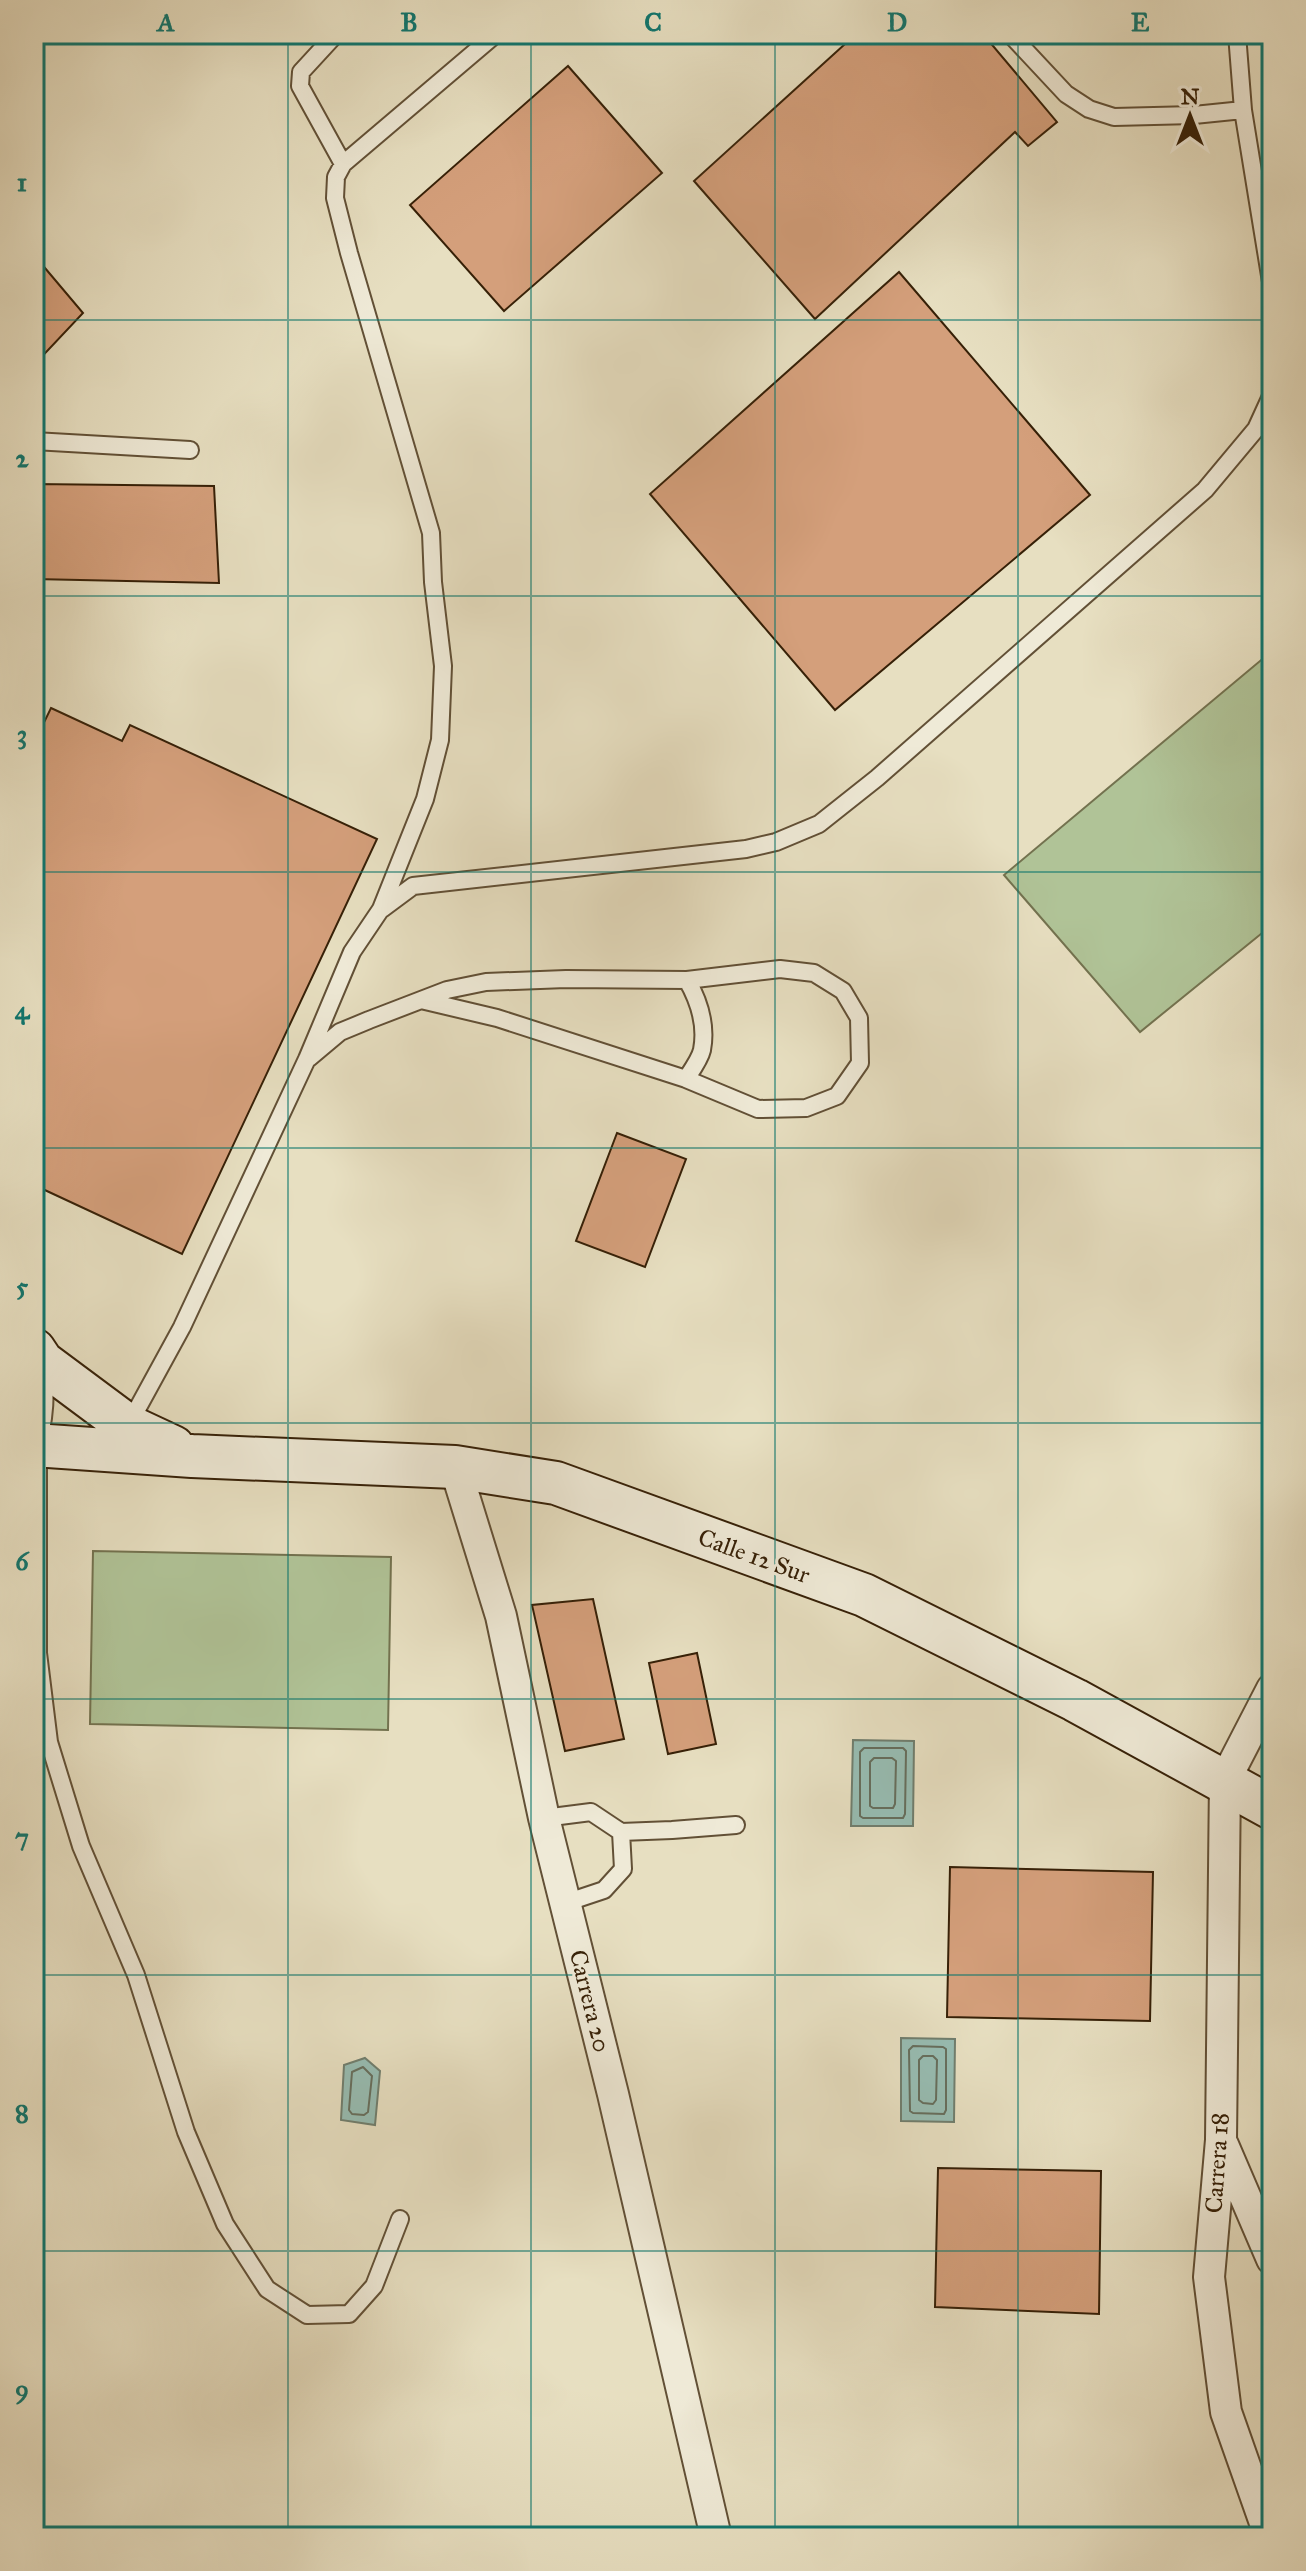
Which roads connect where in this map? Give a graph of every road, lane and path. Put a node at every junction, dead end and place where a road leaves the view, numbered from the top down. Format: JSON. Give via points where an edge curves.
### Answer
{"nodes":[{"id":1,"x":336,"y":34,"type":"edge"},
{"id":2,"x":496,"y":34,"type":"edge"},
{"id":3,"x":1010,"y":34,"type":"edge"},
{"id":4,"x":1237,"y":34,"type":"edge"},
{"id":5,"x":1243,"y":110,"type":"junction"},
{"id":6,"x":343,"y":164,"type":"junction"},
{"id":7,"x":1272,"y":288,"type":"edge"},
{"id":8,"x":1272,"y":394,"type":"edge"},
{"id":9,"x":34,"y":441,"type":"edge"},
{"id":10,"x":190,"y":450,"type":"dead end"},
{"id":11,"x":381,"y":909,"type":"junction"},
{"id":12,"x":687,"y":980,"type":"junction"},
{"id":13,"x":421,"y":1000,"type":"junction"},
{"id":14,"x":307,"y":1059,"type":"junction"},
{"id":15,"x":686,"y":1079,"type":"junction"},
{"id":16,"x":38,"y":1356,"type":"edge"},
{"id":17,"x":128,"y":1426,"type":"junction"},
{"id":18,"x":36,"y":1445,"type":"edge"},
{"id":19,"x":192,"y":1456,"type":"junction"},
{"id":20,"x":455,"y":1467,"type":"junction"},
{"id":21,"x":1272,"y":1689,"type":"edge"},
{"id":22,"x":1225,"y":1780,"type":"junction"},
{"id":23,"x":1272,"y":1808,"type":"edge"},
{"id":24,"x":544,"y":1818,"type":"junction"},
{"id":25,"x":736,"y":1825,"type":"dead end"},
{"id":26,"x":621,"y":1832,"type":"junction"},
{"id":27,"x":565,"y":1903,"type":"junction"},
{"id":28,"x":1221,"y":2140,"type":"junction"},
{"id":29,"x":400,"y":2219,"type":"dead end"},
{"id":30,"x":1272,"y":2259,"type":"edge"},
{"id":31,"x":716,"y":2537,"type":"edge"},
{"id":32,"x":1270,"y":2537,"type":"edge"}],
"edges":[{"from":1,"to":6,"type":"lane","via":[[301,72],[300,86]]},
{"from":2,"to":6,"type":"lane"},
{"from":3,"to":5,"type":"lane","via":[[1066,94],[1089,109],[1114,117]]},
{"from":4,"to":5,"type":"lane"},
{"from":5,"to":7,"type":"lane"},
{"from":6,"to":11,"type":"lane","via":[[335,198],[431,533],[443,666],[440,740],[425,799]]},
{"from":8,"to":11,"type":"lane","via":[[1256,429],[1205,490],[819,824],[746,849],[413,886]]},
{"from":9,"to":10,"type":"lane"},
{"from":11,"to":14,"type":"lane","via":[[352,952]]},
{"from":12,"to":13,"type":"lane","via":[[486,982]]},
{"from":12,"to":15,"type":"lane","via":[[699,1000],[703,1026],[702,1052]]},
{"from":12,"to":15,"type":"lane","via":[[780,969],[814,973],[843,991],[859,1018],[860,1063],[837,1096],[806,1108],[758,1109]]},
{"from":13,"to":14,"type":"lane","via":[[340,1032]]},
{"from":13,"to":15,"type":"lane","via":[[497,1018]]},
{"from":14,"to":17,"type":"lane","via":[[182,1327]]},
{"from":16,"to":17,"type":"main road","name":"Calle 12 Sur"},
{"from":16,"to":18,"type":"lane","via":[[46,1387],[45,1417]]},
{"from":17,"to":18,"type":"lane"},
{"from":17,"to":19,"type":"main road","name":"Calle 12 Sur"},
{"from":18,"to":19,"type":"main road","name":"Calle 12 Sur"},
{"from":18,"to":29,"type":"lane","via":[[38,1653],[49,1742],[81,1846],[136,1975],[186,2132],[225,2224],[267,2289],[307,2315],[349,2314],[374,2286]]},
{"from":19,"to":20,"type":"main road","name":"Calle 12 Sur"},
{"from":20,"to":22,"type":"main road","name":"Calle 12 Sur","via":[[556,1483],[864,1595]]},
{"from":20,"to":24,"type":"street","name":"Carrera 20","via":[[501,1616]]},
{"from":21,"to":22,"type":"street"},
{"from":22,"to":23,"type":"main road","name":"Calle 12 Sur"},
{"from":22,"to":28,"type":"street","name":"Carrera 18"},
{"from":24,"to":26,"type":"lane","via":[[591,1812]]},
{"from":24,"to":27,"type":"street","name":"Carrera 20"},
{"from":25,"to":26,"type":"lane"},
{"from":26,"to":27,"type":"lane","via":[[623,1869],[604,1890]]},
{"from":27,"to":31,"type":"street","name":"Carrera 20"},
{"from":28,"to":30,"type":"street"},
{"from":28,"to":32,"type":"street","name":"Carrera 18","via":[[1209,2277],[1226,2412]]}]}
